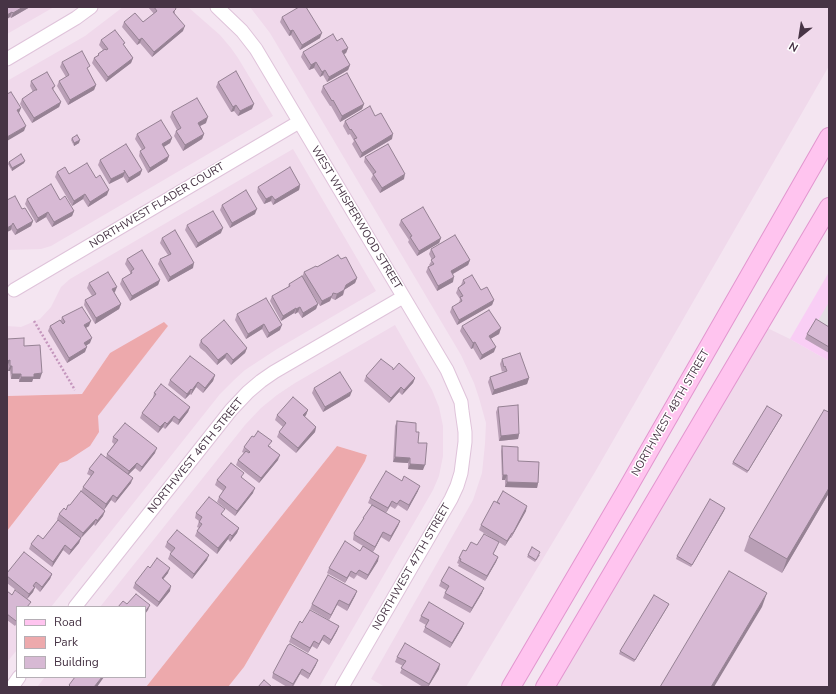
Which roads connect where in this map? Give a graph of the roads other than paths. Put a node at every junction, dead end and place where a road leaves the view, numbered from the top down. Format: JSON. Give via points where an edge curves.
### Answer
{"nodes":[{"id":1,"x":91,"y":7,"type":"edge"},
{"id":2,"x":217,"y":7,"type":"edge"},
{"id":3,"x":7,"y":59,"type":"edge"},
{"id":4,"x":299,"y":122,"type":"junction"},
{"id":5,"x":829,"y":138,"type":"edge"},
{"id":6,"x":829,"y":207,"type":"edge"},
{"id":7,"x":14,"y":290,"type":"dead end"},
{"id":8,"x":403,"y":297,"type":"junction"},
{"id":9,"x":465,"y":442,"type":"joint"},
{"id":10,"x":76,"y":606,"type":"edge"},
{"id":11,"x":19,"y":678,"type":"edge"},
{"id":12,"x":344,"y":686,"type":"edge"},
{"id":13,"x":12,"y":687,"type":"edge"},
{"id":14,"x":511,"y":687,"type":"edge"},
{"id":15,"x":545,"y":687,"type":"edge"}],
"edges":[{"from":1,"to":3,"type":"street"},
{"from":2,"to":4,"type":"street","name":"WEST WHISPERWOOD STREET","via":[[250,40]]},
{"from":4,"to":7,"type":"street","name":"NORTHWEST FLADER COURT"},
{"from":4,"to":8,"type":"street","name":"WEST WHISPERWOOD STREET"},
{"from":5,"to":14,"type":"main road","name":"NORTHWEST 48TH STREET"},
{"from":6,"to":15,"type":"main road"},
{"from":8,"to":9,"type":"street","name":"WEST WHISPERWOOD STREET","via":[[447,370],[456,390],[461,402]]},
{"from":8,"to":10,"type":"street","name":"NORTHWEST 46TH STREET","via":[[274,372],[248,392]]},
{"from":9,"to":12,"type":"street","name":"NORTHWEST 47TH STREET","via":[[461,473],[451,499]]},
{"from":11,"to":13,"type":"street"}]}
